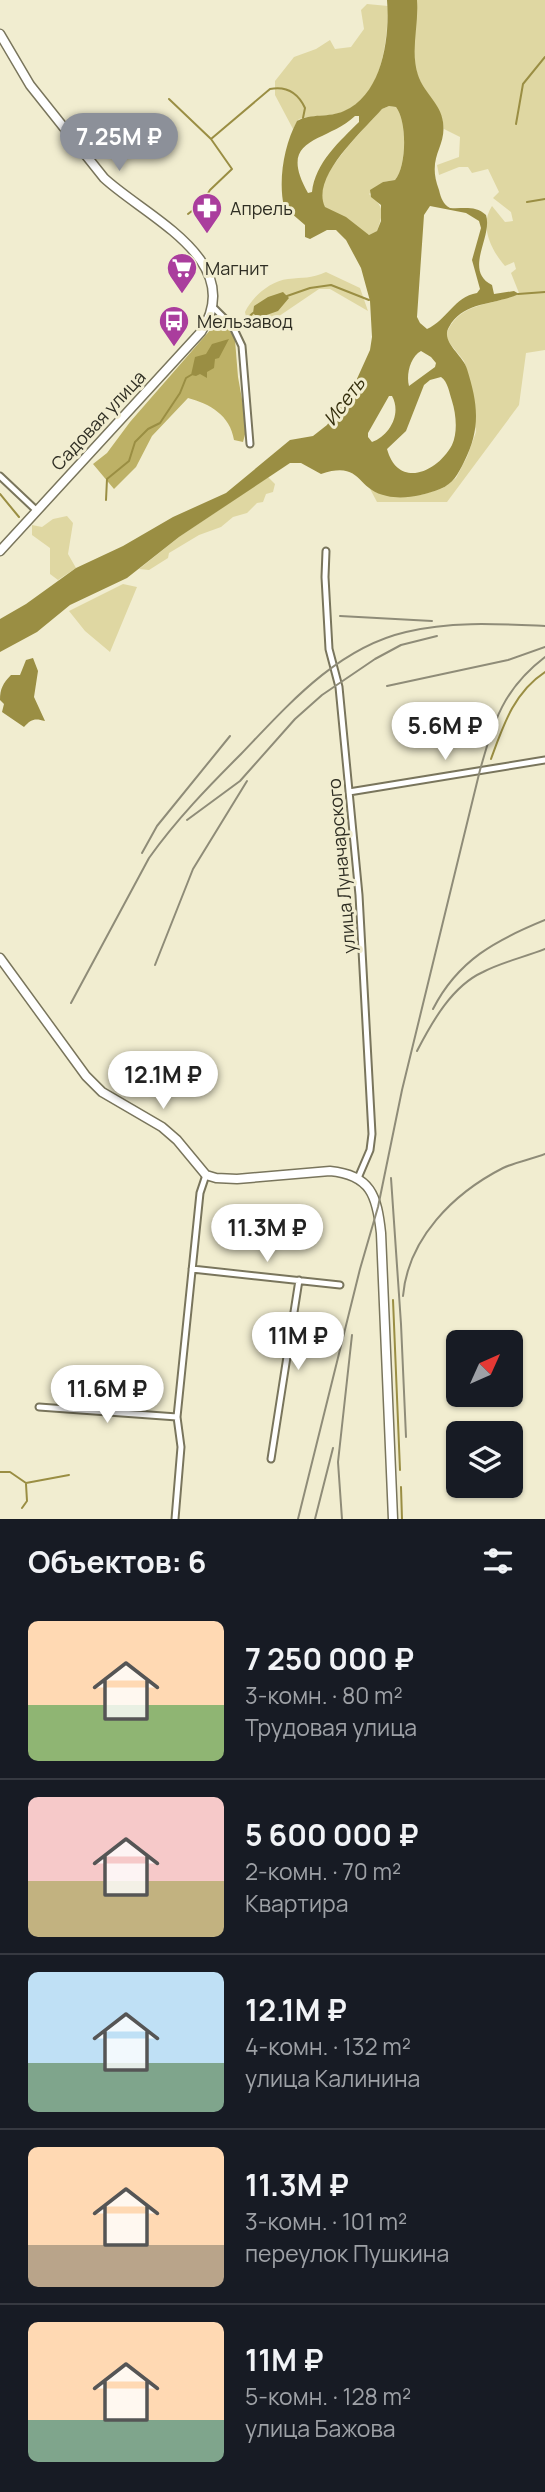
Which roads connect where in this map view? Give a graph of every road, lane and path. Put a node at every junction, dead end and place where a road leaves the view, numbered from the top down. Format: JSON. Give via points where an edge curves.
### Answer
{"nodes":[{"id":1,"x":0,"y":34,"type":"edge"},
{"id":2,"x":214,"y":307,"type":"junction"},
{"id":3,"x":250,"y":444,"type":"dead end"},
{"id":4,"x":0,"y":476,"type":"edge"},
{"id":5,"x":36,"y":510,"type":"junction"},
{"id":6,"x":0,"y":551,"type":"edge"},
{"id":7,"x":326,"y":551,"type":"dead end"},
{"id":8,"x":545,"y":760,"type":"edge"},
{"id":9,"x":349,"y":792,"type":"junction"},
{"id":10,"x":0,"y":958,"type":"edge"},
{"id":11,"x":206,"y":1175,"type":"junction"},
{"id":12,"x":358,"y":1178,"type":"junction"},
{"id":13,"x":192,"y":1269,"type":"junction"},
{"id":14,"x":299,"y":1280,"type":"junction"},
{"id":15,"x":340,"y":1285,"type":"dead end"},
{"id":16,"x":39,"y":1407,"type":"dead end"},
{"id":17,"x":177,"y":1417,"type":"junction"},
{"id":18,"x":271,"y":1459,"type":"dead end"},
{"id":19,"x":175,"y":1519,"type":"edge"},
{"id":20,"x":393,"y":1519,"type":"edge"}],
"edges":[{"from":1,"to":2,"type":"main road","via":[[30,85],[104,178],[197,254],[213,290]]},
{"from":2,"to":3,"type":"street","via":[[233,327],[242,346]]},
{"from":2,"to":5,"type":"main road","name":"Садовая улица","via":[[201,332]]},
{"from":4,"to":5,"type":"street"},
{"from":5,"to":6,"type":"main road","name":"Садовая улица"},
{"from":7,"to":9,"type":"street","name":"улица Луначарского","via":[[329,649],[339,687]]},
{"from":8,"to":9,"type":"street"},
{"from":9,"to":12,"type":"street","name":"улица Луначарского","via":[[372,1134]]},
{"from":10,"to":11,"type":"main road","via":[[86,1076],[102,1092],[162,1127]]},
{"from":11,"to":12,"type":"main road","via":[[237,1179],[330,1171]]},
{"from":11,"to":13,"type":"street"},
{"from":12,"to":20,"type":"main road","via":[[375,1200],[381,1233]]},
{"from":13,"to":14,"type":"street"},
{"from":13,"to":17,"type":"street"},
{"from":14,"to":15,"type":"street"},
{"from":14,"to":18,"type":"street"},
{"from":16,"to":17,"type":"street"},
{"from":17,"to":19,"type":"street","via":[[181,1447]]}]}
